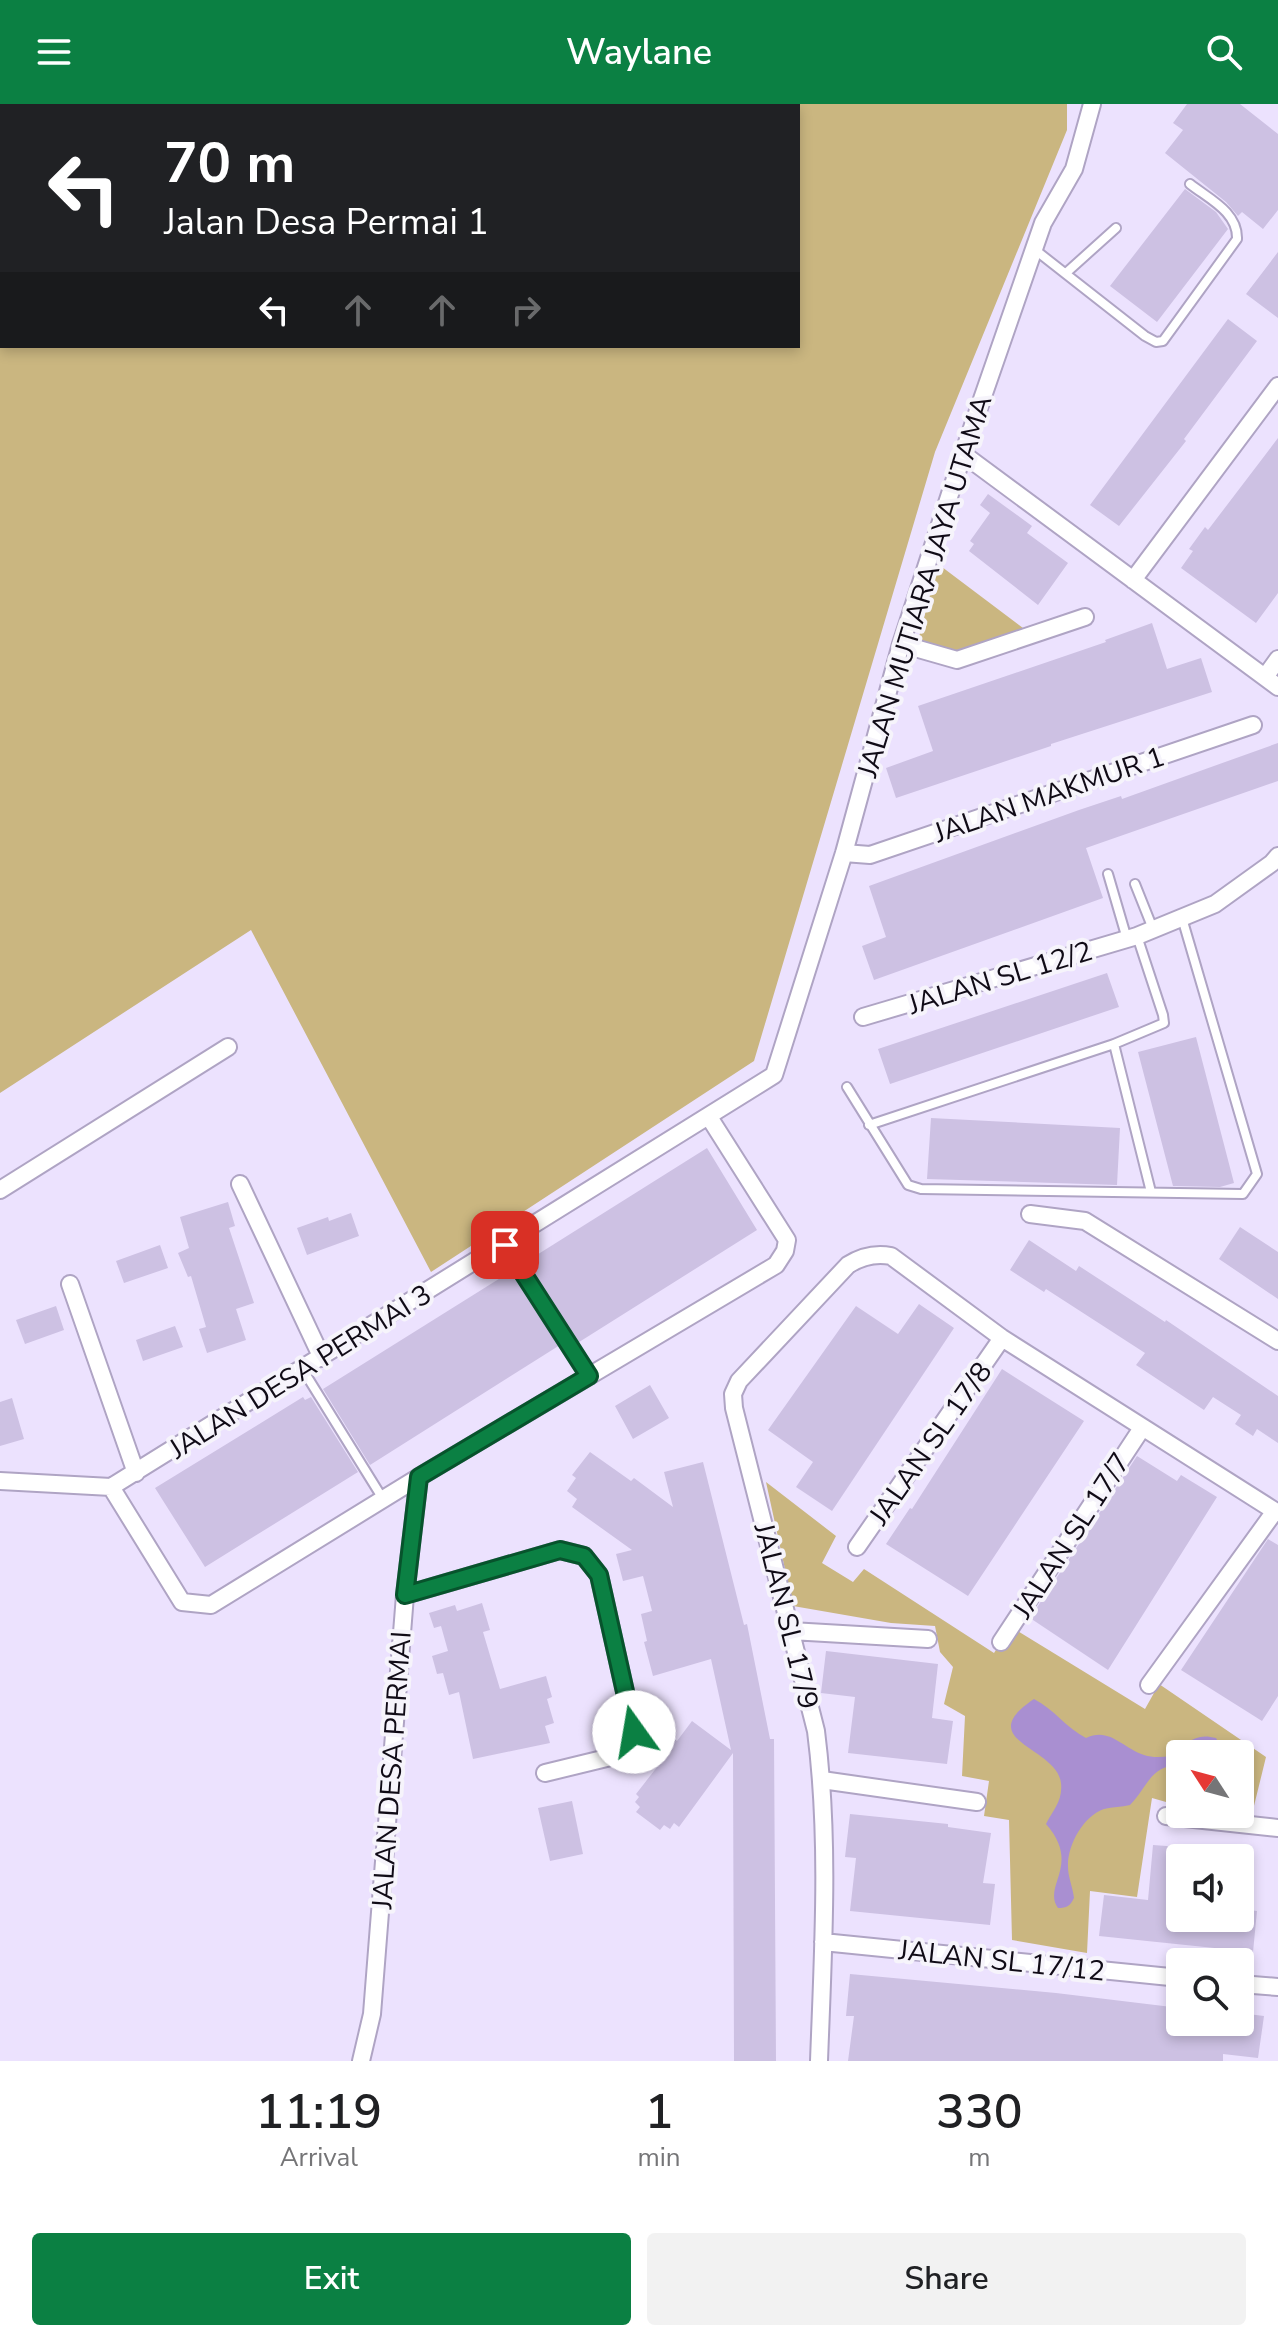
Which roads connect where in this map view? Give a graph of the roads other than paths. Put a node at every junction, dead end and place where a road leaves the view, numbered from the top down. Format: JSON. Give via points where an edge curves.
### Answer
{"nodes":[{"id":1,"x":1092,"y":104,"type":"edge"},
{"id":2,"x":1190,"y":184,"type":"dead end"},
{"id":3,"x":1116,"y":228,"type":"dead end"},
{"id":4,"x":1034,"y":248,"type":"junction"},
{"id":5,"x":1066,"y":273,"type":"junction"},
{"id":6,"x":1278,"y":386,"type":"edge"},
{"id":7,"x":963,"y":454,"type":"junction"},
{"id":8,"x":1133,"y":580,"type":"junction"},
{"id":9,"x":1085,"y":617,"type":"dead end"},
{"id":10,"x":901,"y":644,"type":"junction"},
{"id":11,"x":1278,"y":659,"type":"edge"},
{"id":12,"x":1271,"y":682,"type":"edge"},
{"id":13,"x":1253,"y":725,"type":"dead end"},
{"id":14,"x":844,"y":853,"type":"junction"},
{"id":15,"x":1278,"y":856,"type":"edge"},
{"id":16,"x":1108,"y":874,"type":"dead end"},
{"id":17,"x":1135,"y":884,"type":"dead end"},
{"id":18,"x":1182,"y":918,"type":"junction"},
{"id":19,"x":1139,"y":935,"type":"junction"},
{"id":20,"x":863,"y":1017,"type":"dead end"},
{"id":21,"x":1114,"y":1044,"type":"junction"},
{"id":22,"x":228,"y":1047,"type":"dead end"},
{"id":23,"x":774,"y":1075,"type":"joint"},
{"id":24,"x":847,"y":1087,"type":"dead end"},
{"id":25,"x":709,"y":1117,"type":"junction"},
{"id":26,"x":869,"y":1125,"type":"junction"},
{"id":27,"x":240,"y":1184,"type":"dead end"},
{"id":28,"x":0,"y":1190,"type":"edge"},
{"id":29,"x":1151,"y":1192,"type":"junction"},
{"id":30,"x":1030,"y":1214,"type":"dead end"},
{"id":31,"x":505,"y":1245,"type":"junction"},
{"id":32,"x":70,"y":1284,"type":"dead end"},
{"id":33,"x":1002,"y":1338,"type":"junction"},
{"id":34,"x":1278,"y":1341,"type":"edge"},
{"id":35,"x":322,"y":1358,"type":"junction"},
{"id":36,"x":303,"y":1370,"type":"junction"},
{"id":37,"x":589,"y":1376,"type":"junction"},
{"id":38,"x":1142,"y":1428,"type":"junction"},
{"id":39,"x":136,"y":1473,"type":"junction"},
{"id":40,"x":419,"y":1477,"type":"junction"},
{"id":41,"x":0,"y":1481,"type":"edge"},
{"id":42,"x":111,"y":1487,"type":"junction"},
{"id":43,"x":383,"y":1500,"type":"junction"},
{"id":44,"x":1276,"y":1512,"type":"edge"},
{"id":45,"x":857,"y":1547,"type":"dead end"},
{"id":46,"x":405,"y":1595,"type":"junction"},
{"id":47,"x":791,"y":1631,"type":"junction"},
{"id":48,"x":928,"y":1639,"type":"dead end"},
{"id":49,"x":1001,"y":1642,"type":"dead end"},
{"id":50,"x":1149,"y":1685,"type":"dead end"},
{"id":51,"x":545,"y":1773,"type":"dead end"},
{"id":52,"x":822,"y":1780,"type":"junction"},
{"id":53,"x":977,"y":1802,"type":"dead end"},
{"id":54,"x":1254,"y":1825,"type":"edge"},
{"id":55,"x":1278,"y":1828,"type":"edge"},
{"id":56,"x":823,"y":1942,"type":"junction"},
{"id":57,"x":1166,"y":1977,"type":"edge"},
{"id":58,"x":1254,"y":1985,"type":"edge"},
{"id":59,"x":1278,"y":1987,"type":"edge"},
{"id":60,"x":361,"y":2061,"type":"edge"},
{"id":61,"x":819,"y":2061,"type":"edge"}],
"edges":[{"from":1,"to":4,"type":"street","name":"JALAN MUTIARA JAYA UTAMA","via":[[1074,169]]},
{"from":2,"to":5,"type":"lane","via":[[1232,217],[1237,239],[1163,341],[1145,336]]},
{"from":3,"to":5,"type":"lane"},
{"from":4,"to":5,"type":"lane"},
{"from":4,"to":7,"type":"street","name":"JALAN MUTIARA JAYA UTAMA"},
{"from":6,"to":8,"type":"street"},
{"from":7,"to":8,"type":"street"},
{"from":7,"to":10,"type":"street","name":"JALAN MUTIARA JAYA UTAMA"},
{"from":8,"to":12,"type":"street"},
{"from":9,"to":10,"type":"street","via":[[957,660]]},
{"from":10,"to":14,"type":"street","name":"JALAN MUTIARA JAYA UTAMA"},
{"from":11,"to":12,"type":"street"},
{"from":13,"to":14,"type":"street","name":"JALAN MAKMUR 1","via":[[870,855]]},
{"from":14,"to":23,"type":"street","name":"JALAN MUTIARA JAYA UTAMA"},
{"from":15,"to":18,"type":"street","name":"JALAN SL 12/2","via":[[1215,904]]},
{"from":16,"to":19,"type":"lane"},
{"from":17,"to":19,"type":"lane"},
{"from":18,"to":19,"type":"street","name":"JALAN SL 12/2"},
{"from":18,"to":29,"type":"lane","via":[[1257,1174],[1243,1194]]},
{"from":19,"to":20,"type":"street","name":"JALAN SL 12/2"},
{"from":19,"to":21,"type":"lane","via":[[1164,1023]]},
{"from":21,"to":26,"type":"lane"},
{"from":21,"to":29,"type":"lane"},
{"from":22,"to":28,"type":"street"},
{"from":23,"to":25,"type":"street","name":"JALAN DESA PERMAI 3"},
{"from":24,"to":26,"type":"lane"},
{"from":25,"to":31,"type":"street","name":"JALAN DESA PERMAI 3"},
{"from":25,"to":37,"type":"street","via":[[787,1240],[785,1251],[776,1265]]},
{"from":26,"to":29,"type":"lane","via":[[908,1185],[921,1189]]},
{"from":27,"to":35,"type":"street"},
{"from":30,"to":34,"type":"street","via":[[1085,1221]]},
{"from":31,"to":35,"type":"street","name":"JALAN DESA PERMAI 3"},
{"from":31,"to":37,"type":"lane"},
{"from":32,"to":39,"type":"street"},
{"from":33,"to":38,"type":"street"},
{"from":33,"to":45,"type":"street","name":"JALAN SL 17/8"},
{"from":33,"to":47,"type":"street","name":"JALAN SL 17/9","via":[[891,1256],[868,1255],[848,1265],[739,1381],[733,1394]]},
{"from":35,"to":36,"type":"street","name":"JALAN DESA PERMAI 3"},
{"from":36,"to":39,"type":"street","name":"JALAN DESA PERMAI 3"},
{"from":36,"to":43,"type":"lane"},
{"from":37,"to":40,"type":"street"},
{"from":38,"to":44,"type":"street"},
{"from":38,"to":49,"type":"street","name":"JALAN SL 17/7"},
{"from":39,"to":42,"type":"street","name":"JALAN DESA PERMAI 3"},
{"from":40,"to":43,"type":"street"},
{"from":40,"to":46,"type":"street","name":"JALAN DESA PERMAI"},
{"from":41,"to":42,"type":"street"},
{"from":42,"to":43,"type":"street","via":[[182,1602],[211,1605]]},
{"from":44,"to":50,"type":"street"},
{"from":46,"to":51,"type":"street","via":[[560,1550],[584,1556],[599,1575],[634,1732],[619,1755]]},
{"from":46,"to":60,"type":"street","name":"JALAN DESA PERMAI","via":[[372,2014]]},
{"from":47,"to":48,"type":"street"},
{"from":47,"to":52,"type":"street","name":"JALAN SL 17/9","via":[[816,1731]]},
{"from":52,"to":53,"type":"street"},
{"from":52,"to":56,"type":"street","name":"JALAN SL 17/9"},
{"from":54,"to":55,"type":"street"},
{"from":56,"to":57,"type":"street","name":"JALAN SL 17/12"},
{"from":56,"to":61,"type":"street","name":"JALAN SL 17/9"},
{"from":58,"to":59,"type":"street"}]}
